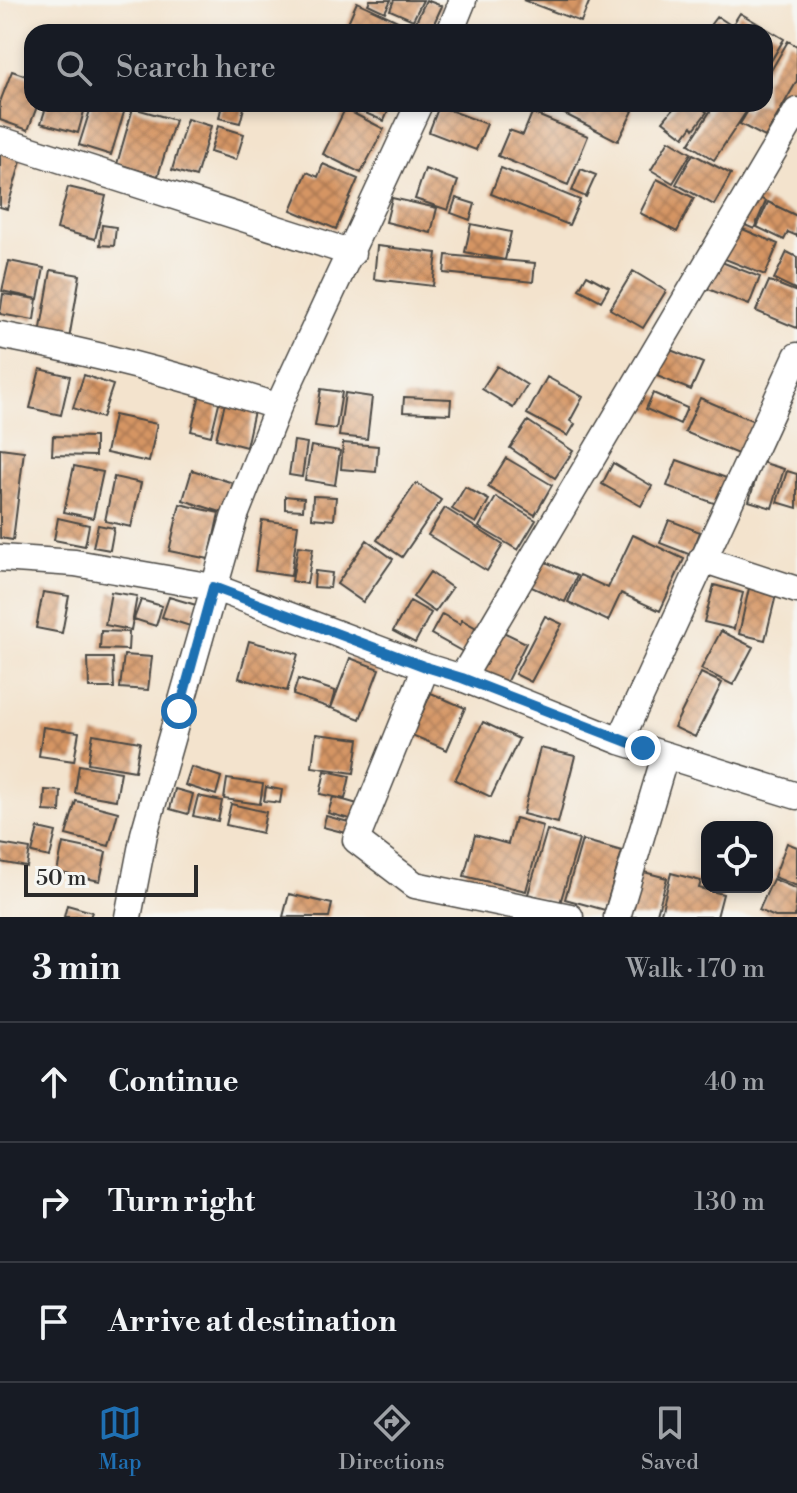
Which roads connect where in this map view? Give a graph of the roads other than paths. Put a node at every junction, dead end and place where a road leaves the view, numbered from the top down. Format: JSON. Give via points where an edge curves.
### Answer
{"nodes":[{"id":1,"x":463,"y":0,"type":"edge"},
{"id":2,"x":453,"y":24,"type":"edge"},
{"id":3,"x":797,"y":111,"type":"edge"},
{"id":4,"x":415,"y":112,"type":"edge"},
{"id":5,"x":0,"y":140,"type":"edge"},
{"id":6,"x":352,"y":253,"type":"junction"},
{"id":7,"x":0,"y":335,"type":"edge"},
{"id":8,"x":797,"y":356,"type":"edge"},
{"id":9,"x":278,"y":407,"type":"junction"},
{"id":10,"x":0,"y":558,"type":"edge"},
{"id":11,"x":702,"y":559,"type":"junction"},
{"id":12,"x":213,"y":587,"type":"junction"},
{"id":13,"x":797,"y":590,"type":"edge"},
{"id":14,"x":426,"y":667,"type":"junction"},
{"id":15,"x":462,"y":678,"type":"junction"},
{"id":16,"x":620,"y":741,"type":"junction"},
{"id":17,"x":665,"y":756,"type":"junction"},
{"id":18,"x":797,"y":796,"type":"edge"},
{"id":19,"x":128,"y":917,"type":"edge"},
{"id":20,"x":570,"y":917,"type":"edge"},
{"id":21,"x":617,"y":917,"type":"edge"}],
"edges":[{"from":1,"to":2,"type":"street"},
{"from":3,"to":15,"type":"street"},
{"from":4,"to":6,"type":"street"},
{"from":5,"to":6,"type":"street"},
{"from":6,"to":9,"type":"street"},
{"from":7,"to":9,"type":"street","via":[[81,350]]},
{"from":8,"to":11,"type":"street"},
{"from":9,"to":12,"type":"street"},
{"from":10,"to":12,"type":"street","via":[[75,563]]},
{"from":11,"to":13,"type":"street"},
{"from":11,"to":16,"type":"street"},
{"from":12,"to":14,"type":"street"},
{"from":12,"to":19,"type":"street","via":[[144,834]]},
{"from":14,"to":15,"type":"street"},
{"from":14,"to":20,"type":"street","via":[[356,840],[415,885]]},
{"from":15,"to":16,"type":"street"},
{"from":16,"to":17,"type":"street"},
{"from":17,"to":18,"type":"street"},
{"from":17,"to":21,"type":"street"}]}
